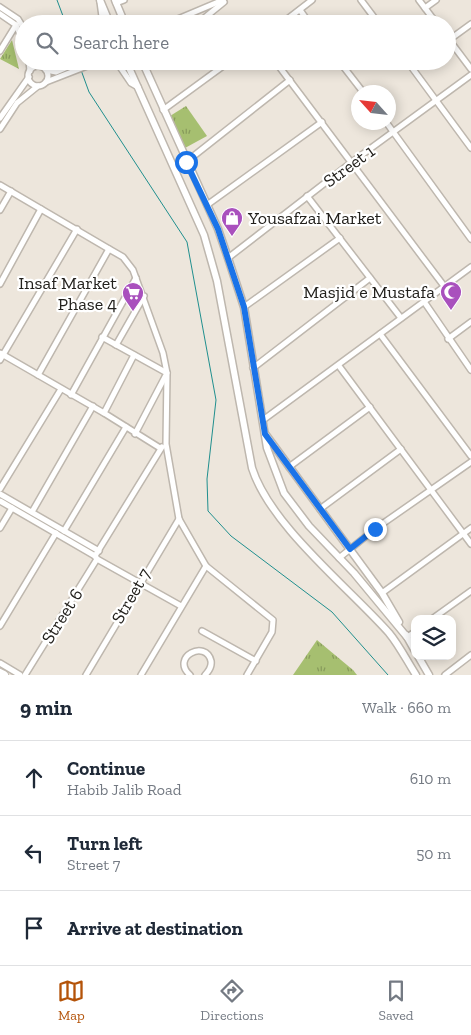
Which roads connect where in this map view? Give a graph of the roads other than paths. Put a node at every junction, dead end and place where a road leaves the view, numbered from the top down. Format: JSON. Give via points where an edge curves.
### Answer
{"nodes":[{"id":1,"x":100,"y":0,"type":"edge"},
{"id":2,"x":124,"y":0,"type":"edge"},
{"id":3,"x":225,"y":0,"type":"edge"},
{"id":4,"x":312,"y":0,"type":"edge"},
{"id":5,"x":361,"y":0,"type":"edge"},
{"id":6,"x":419,"y":0,"type":"edge"},
{"id":7,"x":436,"y":0,"type":"edge"},
{"id":8,"x":116,"y":2,"type":"edge"},
{"id":9,"x":0,"y":7,"type":"edge"},
{"id":10,"x":425,"y":8,"type":"junction"},
{"id":11,"x":300,"y":10,"type":"junction"},
{"id":12,"x":0,"y":14,"type":"edge"},
{"id":13,"x":102,"y":15,"type":"edge"},
{"id":14,"x":106,"y":15,"type":"edge"},
{"id":15,"x":121,"y":15,"type":"edge"},
{"id":16,"x":188,"y":15,"type":"edge"},
{"id":17,"x":208,"y":15,"type":"edge"},
{"id":18,"x":293,"y":15,"type":"edge"},
{"id":19,"x":304,"y":15,"type":"edge"},
{"id":20,"x":372,"y":15,"type":"edge"},
{"id":21,"x":430,"y":15,"type":"edge"},
{"id":22,"x":15,"y":17,"type":"edge"},
{"id":23,"x":15,"y":24,"type":"edge"},
{"id":24,"x":471,"y":24,"type":"edge"},
{"id":25,"x":15,"y":27,"type":"edge"},
{"id":26,"x":456,"y":34,"type":"edge"},
{"id":27,"x":456,"y":49,"type":"edge"},
{"id":28,"x":0,"y":51,"type":"edge"},
{"id":29,"x":471,"y":69,"type":"edge"},
{"id":30,"x":29,"y":70,"type":"edge"},
{"id":31,"x":32,"y":70,"type":"edge"},
{"id":32,"x":46,"y":70,"type":"joint"},
{"id":33,"x":60,"y":70,"type":"edge"},
{"id":34,"x":77,"y":70,"type":"edge"},
{"id":35,"x":123,"y":70,"type":"edge"},
{"id":36,"x":130,"y":70,"type":"edge"},
{"id":37,"x":146,"y":70,"type":"edge"},
{"id":38,"x":218,"y":70,"type":"edge"},
{"id":39,"x":282,"y":70,"type":"edge"},
{"id":40,"x":346,"y":70,"type":"edge"},
{"id":41,"x":414,"y":70,"type":"edge"},
{"id":42,"x":29,"y":74,"type":"junction"},
{"id":43,"x":471,"y":76,"type":"edge"},
{"id":44,"x":290,"y":80,"type":"junction"},
{"id":45,"x":46,"y":82,"type":"junction"},
{"id":46,"x":358,"y":85,"type":"edge"},
{"id":47,"x":38,"y":86,"type":"junction"},
{"id":48,"x":138,"y":88,"type":"junction"},
{"id":49,"x":436,"y":100,"type":"junction"},
{"id":50,"x":0,"y":103,"type":"edge"},
{"id":51,"x":7,"y":107,"type":"junction"},
{"id":52,"x":163,"y":110,"type":"junction"},
{"id":53,"x":0,"y":118,"type":"edge"},
{"id":54,"x":322,"y":122,"type":"junction"},
{"id":55,"x":0,"y":130,"type":"edge"},
{"id":56,"x":392,"y":130,"type":"edge"},
{"id":57,"x":394,"y":133,"type":"junction"},
{"id":58,"x":471,"y":148,"type":"edge"},
{"id":59,"x":186,"y":162,"type":"junction"},
{"id":60,"x":352,"y":162,"type":"junction"},
{"id":61,"x":0,"y":185,"type":"edge"},
{"id":62,"x":11,"y":191,"type":"junction"},
{"id":63,"x":307,"y":196,"type":"junction"},
{"id":64,"x":207,"y":206,"type":"junction"},
{"id":65,"x":41,"y":208,"type":"junction"},
{"id":66,"x":0,"y":210,"type":"edge"},
{"id":67,"x":77,"y":229,"type":"junction"},
{"id":68,"x":340,"y":238,"type":"junction"},
{"id":69,"x":471,"y":239,"type":"edge"},
{"id":70,"x":110,"y":249,"type":"junction"},
{"id":71,"x":228,"y":258,"type":"junction"},
{"id":72,"x":471,"y":267,"type":"edge"},
{"id":73,"x":136,"y":278,"type":"junction"},
{"id":74,"x":370,"y":278,"type":"junction"},
{"id":75,"x":0,"y":284,"type":"edge"},
{"id":76,"x":444,"y":286,"type":"junction"},
{"id":77,"x":144,"y":296,"type":"junction"},
{"id":78,"x":425,"y":303,"type":"junction"},
{"id":79,"x":244,"y":307,"type":"junction"},
{"id":80,"x":401,"y":318,"type":"junction"},
{"id":81,"x":471,"y":322,"type":"edge"},
{"id":82,"x":380,"y":334,"type":"junction"},
{"id":83,"x":102,"y":338,"type":"junction"},
{"id":84,"x":448,"y":339,"type":"junction"},
{"id":85,"x":116,"y":345,"type":"junction"},
{"id":86,"x":2,"y":354,"type":"edge"},
{"id":87,"x":134,"y":355,"type":"junction"},
{"id":88,"x":0,"y":360,"type":"edge"},
{"id":89,"x":339,"y":366,"type":"junction"},
{"id":90,"x":253,"y":368,"type":"junction"},
{"id":91,"x":471,"y":370,"type":"edge"},
{"id":92,"x":167,"y":373,"type":"junction"},
{"id":93,"x":38,"y":375,"type":"junction"},
{"id":94,"x":61,"y":390,"type":"junction"},
{"id":95,"x":71,"y":395,"type":"junction"},
{"id":96,"x":93,"y":406,"type":"junction"},
{"id":97,"x":370,"y":407,"type":"junction"},
{"id":98,"x":104,"y":413,"type":"junction"},
{"id":99,"x":263,"y":420,"type":"junction"},
{"id":100,"x":126,"y":427,"type":"junction"},
{"id":101,"x":135,"y":434,"type":"junction"},
{"id":102,"x":265,"y":434,"type":"junction"},
{"id":103,"x":166,"y":444,"type":"junction"},
{"id":104,"x":160,"y":448,"type":"junction"},
{"id":105,"x":401,"y":449,"type":"junction"},
{"id":106,"x":471,"y":456,"type":"edge"},
{"id":107,"x":471,"y":462,"type":"edge"},
{"id":108,"x":289,"y":467,"type":"junction"},
{"id":109,"x":0,"y":489,"type":"edge"},
{"id":110,"x":432,"y":490,"type":"junction"},
{"id":111,"x":0,"y":494,"type":"edge"},
{"id":112,"x":0,"y":501,"type":"edge"},
{"id":113,"x":12,"y":508,"type":"junction"},
{"id":114,"x":320,"y":508,"type":"junction"},
{"id":115,"x":32,"y":512,"type":"junction"},
{"id":116,"x":178,"y":519,"type":"junction"},
{"id":117,"x":0,"y":528,"type":"edge"},
{"id":118,"x":471,"y":528,"type":"edge"},
{"id":119,"x":64,"y":531,"type":"junction"},
{"id":120,"x":56,"y":533,"type":"junction"},
{"id":121,"x":463,"y":533,"type":"junction"},
{"id":122,"x":471,"y":544,"type":"edge"},
{"id":123,"x":350,"y":549,"type":"junction"},
{"id":124,"x":99,"y":551,"type":"junction"},
{"id":125,"x":96,"y":558,"type":"junction"},
{"id":126,"x":339,"y":558,"type":"junction"},
{"id":127,"x":206,"y":566,"type":"junction"},
{"id":128,"x":139,"y":583,"type":"junction"},
{"id":129,"x":471,"y":591,"type":"edge"},
{"id":130,"x":382,"y":592,"type":"junction"},
{"id":131,"x":181,"y":606,"type":"junction"},
{"id":132,"x":438,"y":615,"type":"edge"},
{"id":133,"x":393,"y":620,"type":"junction"},
{"id":134,"x":0,"y":626,"type":"edge"},
{"id":135,"x":385,"y":629,"type":"junction"},
{"id":136,"x":202,"y":631,"type":"dead end"},
{"id":137,"x":411,"y":634,"type":"edge"},
{"id":138,"x":407,"y":637,"type":"junction"},
{"id":139,"x":411,"y":644,"type":"edge"},
{"id":140,"x":471,"y":656,"type":"edge"},
{"id":141,"x":420,"y":660,"type":"edge"},
{"id":142,"x":256,"y":661,"type":"junction"},
{"id":143,"x":0,"y":663,"type":"edge"},
{"id":144,"x":0,"y":673,"type":"edge"},
{"id":145,"x":4,"y":675,"type":"edge"},
{"id":146,"x":20,"y":675,"type":"edge"},
{"id":147,"x":25,"y":675,"type":"edge"},
{"id":148,"x":86,"y":675,"type":"edge"},
{"id":149,"x":142,"y":675,"type":"edge"},
{"id":150,"x":190,"y":675,"type":"edge"},
{"id":151,"x":205,"y":675,"type":"edge"},
{"id":152,"x":247,"y":675,"type":"edge"},
{"id":153,"x":416,"y":675,"type":"edge"},
{"id":154,"x":429,"y":675,"type":"edge"},
{"id":155,"x":445,"y":675,"type":"edge"}],
"edges":[{"from":1,"to":13,"type":"street"},
{"from":1,"to":14,"type":"main road"},
{"from":2,"to":8,"type":"street"},
{"from":3,"to":16,"type":"street"},
{"from":3,"to":17,"type":"street"},
{"from":4,"to":11,"type":"street"},
{"from":5,"to":20,"type":"street"},
{"from":6,"to":10,"type":"street"},
{"from":7,"to":10,"type":"street"},
{"from":8,"to":15,"type":"main road"},
{"from":9,"to":22,"type":"street"},
{"from":10,"to":21,"type":"street"},
{"from":11,"to":18,"type":"street"},
{"from":11,"to":19,"type":"street"},
{"from":12,"to":23,"type":"street"},
{"from":24,"to":26,"type":"street"},
{"from":25,"to":28,"type":"street"},
{"from":27,"to":29,"type":"street"},
{"from":30,"to":42,"type":"street"},
{"from":31,"to":42,"type":"street"},
{"from":32,"to":33,"type":"street"},
{"from":32,"to":45,"type":"street"},
{"from":34,"to":45,"type":"street"},
{"from":35,"to":48,"type":"street"},
{"from":36,"to":48,"type":"main road"},
{"from":37,"to":52,"type":"main road"},
{"from":38,"to":52,"type":"street"},
{"from":39,"to":44,"type":"street"},
{"from":40,"to":46,"type":"street"},
{"from":41,"to":49,"type":"street"},
{"from":42,"to":47,"type":"street","via":[[31,83]]},
{"from":42,"to":51,"type":"street"},
{"from":43,"to":49,"type":"street","name":"Street 1"},
{"from":44,"to":54,"type":"street"},
{"from":44,"to":59,"type":"street"},
{"from":45,"to":47,"type":"street"},
{"from":47,"to":55,"type":"street","via":[[17,103]]},
{"from":48,"to":135,"type":"main road","via":[[204,235],[217,281],[252,468],[258,483],[289,528]]},
{"from":49,"to":57,"type":"street","name":"Street 1"},
{"from":49,"to":58,"type":"street"},
{"from":50,"to":51,"type":"street"},
{"from":51,"to":53,"type":"street"},
{"from":52,"to":59,"type":"main road"},
{"from":54,"to":60,"type":"street"},
{"from":54,"to":64,"type":"street"},
{"from":56,"to":57,"type":"street"},
{"from":57,"to":60,"type":"street","name":"Street 1"},
{"from":57,"to":69,"type":"street"},
{"from":59,"to":64,"type":"main road"},
{"from":60,"to":63,"type":"street","name":"Street 1"},
{"from":60,"to":76,"type":"street"},
{"from":61,"to":62,"type":"street"},
{"from":62,"to":65,"type":"street"},
{"from":62,"to":66,"type":"street"},
{"from":63,"to":68,"type":"street"},
{"from":63,"to":71,"type":"street","name":"Street 1"},
{"from":64,"to":71,"type":"main road"},
{"from":65,"to":67,"type":"street"},
{"from":65,"to":75,"type":"street"},
{"from":67,"to":70,"type":"street"},
{"from":67,"to":86,"type":"street"},
{"from":68,"to":74,"type":"street"},
{"from":68,"to":79,"type":"street"},
{"from":70,"to":73,"type":"street","via":[[129,263]]},
{"from":70,"to":93,"type":"street"},
{"from":71,"to":79,"type":"main road"},
{"from":72,"to":76,"type":"street"},
{"from":73,"to":77,"type":"street"},
{"from":73,"to":83,"type":"street"},
{"from":74,"to":80,"type":"street"},
{"from":74,"to":90,"type":"street"},
{"from":76,"to":78,"type":"street"},
{"from":77,"to":85,"type":"street"},
{"from":77,"to":92,"type":"street"},
{"from":78,"to":80,"type":"street"},
{"from":78,"to":84,"type":"street"},
{"from":79,"to":90,"type":"main road"},
{"from":80,"to":82,"type":"street"},
{"from":81,"to":84,"type":"street"},
{"from":82,"to":89,"type":"street"},
{"from":82,"to":106,"type":"street"},
{"from":83,"to":85,"type":"street"},
{"from":83,"to":95,"type":"street"},
{"from":84,"to":91,"type":"street"},
{"from":85,"to":87,"type":"street"},
{"from":86,"to":88,"type":"street"},
{"from":86,"to":93,"type":"street"},
{"from":87,"to":92,"type":"street"},
{"from":87,"to":98,"type":"street"},
{"from":89,"to":97,"type":"street"},
{"from":89,"to":99,"type":"street"},
{"from":90,"to":99,"type":"main road"},
{"from":92,"to":101,"type":"street"},
{"from":92,"to":103,"type":"street"},
{"from":93,"to":94,"type":"street"},
{"from":94,"to":95,"type":"street"},
{"from":94,"to":109,"type":"street"},
{"from":95,"to":96,"type":"street"},
{"from":96,"to":98,"type":"street"},
{"from":96,"to":115,"type":"street"},
{"from":97,"to":105,"type":"street"},
{"from":97,"to":108,"type":"street"},
{"from":98,"to":100,"type":"street"},
{"from":99,"to":102,"type":"main road"},
{"from":100,"to":101,"type":"street"},
{"from":100,"to":119,"type":"street"},
{"from":101,"to":104,"type":"street"},
{"from":102,"to":108,"type":"main road"},
{"from":102,"to":126,"type":"main road","via":[[269,456],[284,493],[308,526]]},
{"from":103,"to":104,"type":"street"},
{"from":103,"to":116,"type":"street"},
{"from":104,"to":124,"type":"street","name":"Street 6"},
{"from":105,"to":110,"type":"street"},
{"from":105,"to":114,"type":"street"},
{"from":107,"to":110,"type":"street"},
{"from":108,"to":114,"type":"main road"},
{"from":110,"to":121,"type":"street"},
{"from":110,"to":123,"type":"street"},
{"from":111,"to":115,"type":"street"},
{"from":112,"to":113,"type":"street"},
{"from":113,"to":117,"type":"street"},
{"from":113,"to":120,"type":"street"},
{"from":114,"to":123,"type":"main road"},
{"from":115,"to":119,"type":"street"},
{"from":116,"to":127,"type":"street"},
{"from":116,"to":128,"type":"street","name":"Street 7"},
{"from":118,"to":121,"type":"street"},
{"from":119,"to":124,"type":"street"},
{"from":120,"to":125,"type":"street"},
{"from":120,"to":134,"type":"street"},
{"from":121,"to":122,"type":"street"},
{"from":121,"to":130,"type":"street"},
{"from":123,"to":126,"type":"street"},
{"from":123,"to":130,"type":"main road"},
{"from":124,"to":125,"type":"street","name":"Street 6"},
{"from":125,"to":128,"type":"street"},
{"from":125,"to":147,"type":"street","name":"Street 6"},
{"from":126,"to":133,"type":"main road"},
{"from":127,"to":131,"type":"street"},
{"from":127,"to":142,"type":"street","via":[[273,620],[272,632]]},
{"from":128,"to":131,"type":"street"},
{"from":128,"to":148,"type":"street","name":"Street 7"},
{"from":129,"to":132,"type":"street"},
{"from":130,"to":138,"type":"main road"},
{"from":131,"to":149,"type":"street"},
{"from":133,"to":135,"type":"main road"},
{"from":133,"to":138,"type":"main road"},
{"from":135,"to":153,"type":"main road"},
{"from":136,"to":142,"type":"street"},
{"from":137,"to":138,"type":"street"},
{"from":138,"to":139,"type":"main road"},
{"from":140,"to":155,"type":"street"},
{"from":141,"to":154,"type":"main road"},
{"from":142,"to":152,"type":"street"},
{"from":143,"to":146,"type":"street"},
{"from":144,"to":145,"type":"highway"},
{"from":150,"to":151,"type":"street","via":[[184,660],[190,652],[199,650],[207,654],[211,662]]}]}
